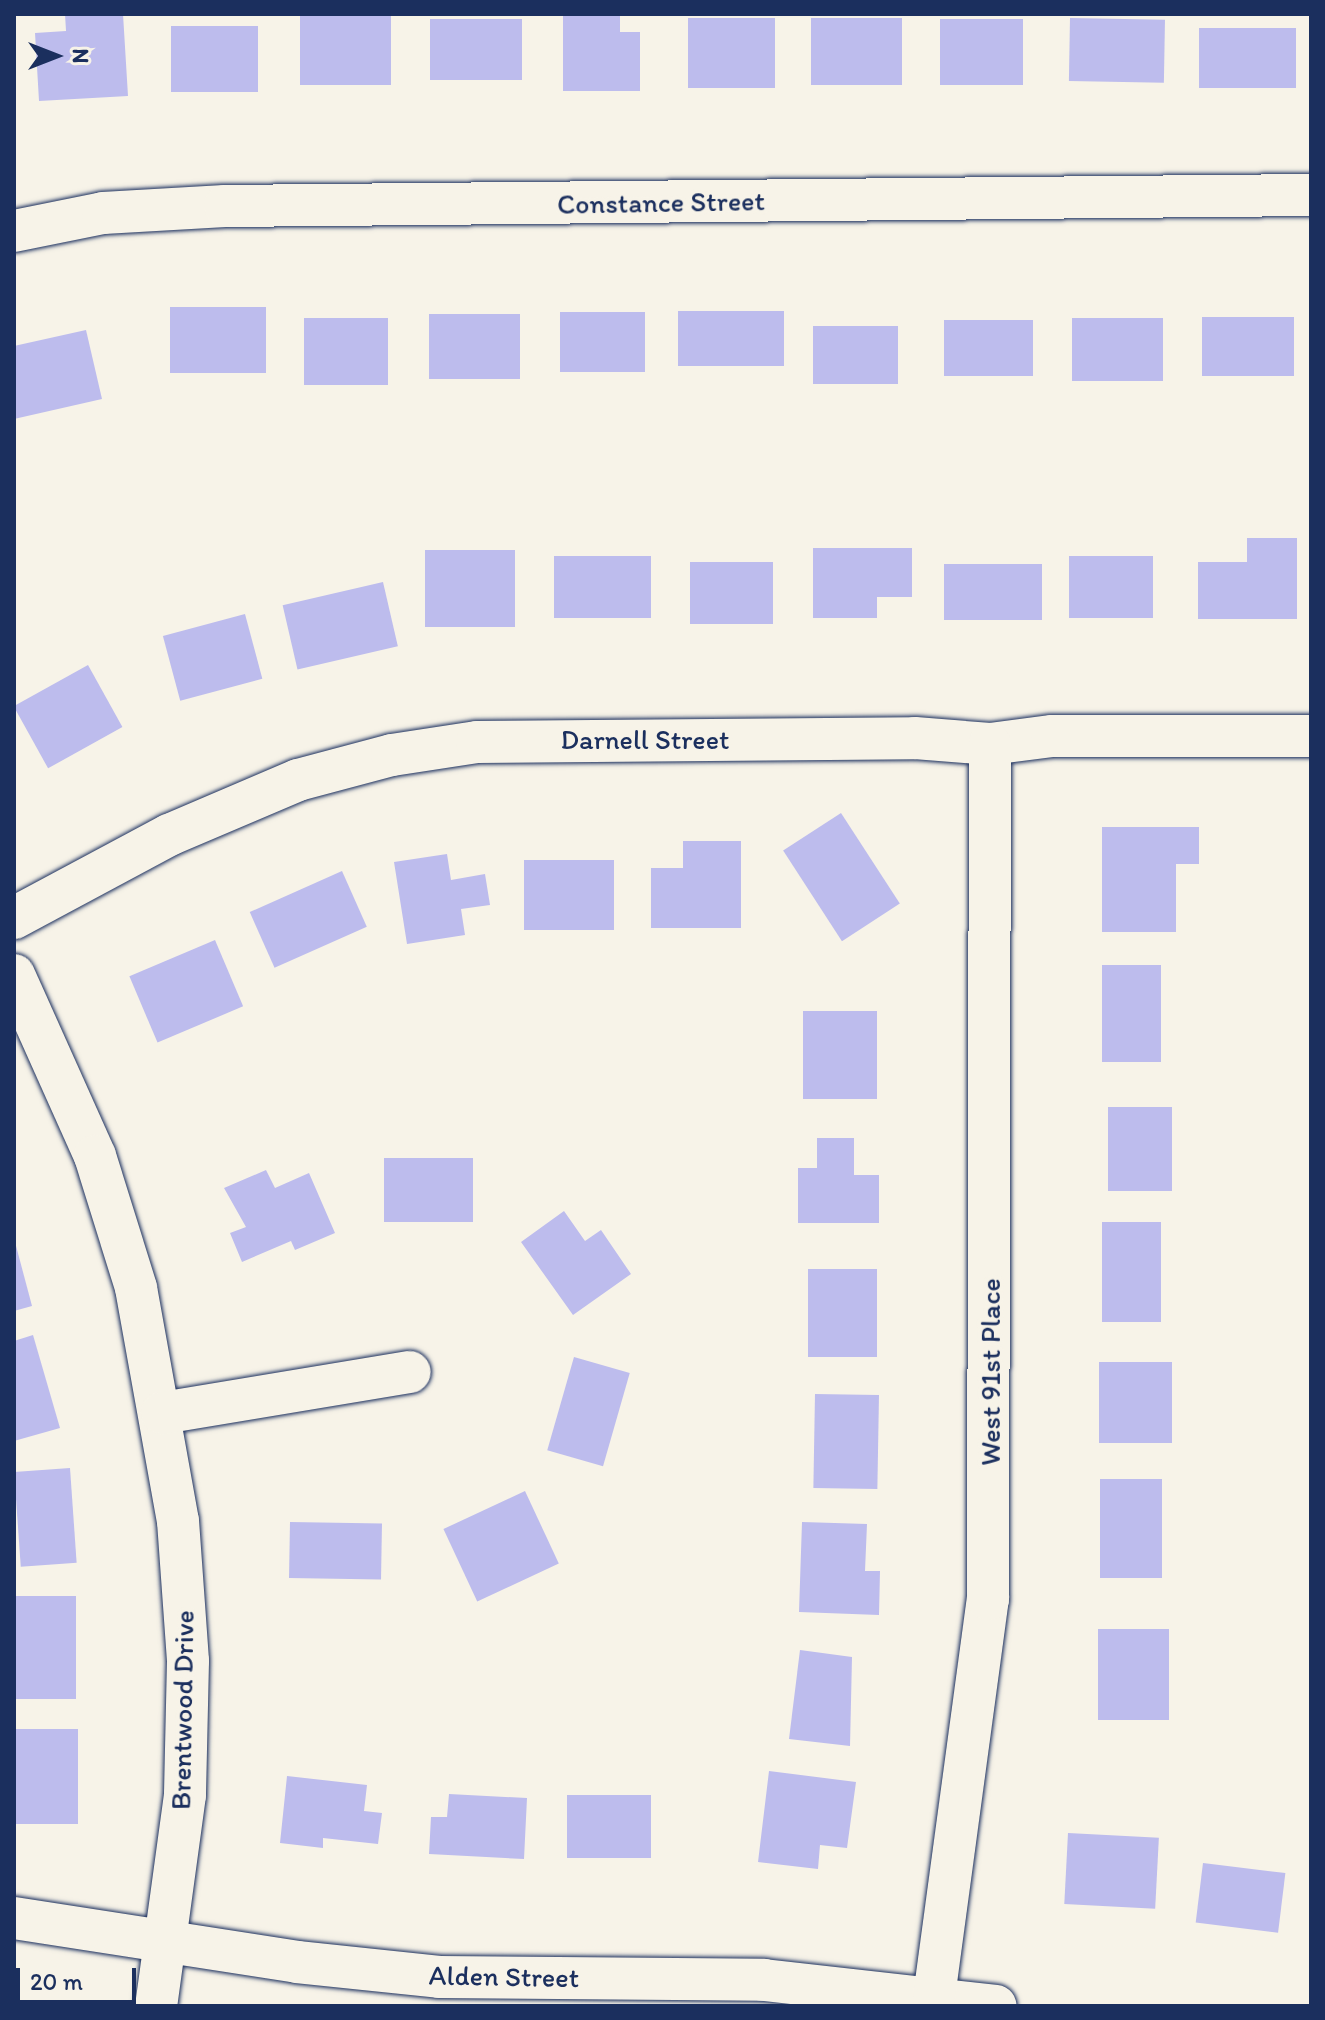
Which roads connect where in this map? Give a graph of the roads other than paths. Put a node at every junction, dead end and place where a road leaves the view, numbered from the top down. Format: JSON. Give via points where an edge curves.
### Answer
{"nodes":[{"id":1,"x":1311,"y":195,"type":"edge"},
{"id":2,"x":14,"y":231,"type":"edge"},
{"id":3,"x":1311,"y":736,"type":"edge"},
{"id":4,"x":990,"y":744,"type":"junction"},
{"id":5,"x":14,"y":918,"type":"edge"},
{"id":6,"x":14,"y":975,"type":"edge"},
{"id":7,"x":410,"y":1372,"type":"dead end"},
{"id":8,"x":162,"y":1413,"type":"junction"},
{"id":9,"x":14,"y":1918,"type":"edge"},
{"id":10,"x":166,"y":1943,"type":"junction"},
{"id":11,"x":934,"y":1997,"type":"junction"},
{"id":12,"x":156,"y":2006,"type":"edge"},
{"id":13,"x":996,"y":2006,"type":"edge"}],
"edges":[{"from":1,"to":2,"type":"street","name":"Constance Street","via":[[225,206],[103,213]]},
{"from":3,"to":4,"type":"street","name":"Darnell Street","via":[[1052,736]]},
{"from":4,"to":5,"type":"street","name":"Darnell Street","via":[[915,738],[563,739],[477,742],[392,755],[298,780],[221,811]]},
{"from":4,"to":11,"type":"street","name":"West 91st Place","via":[[988,1599]]},
{"from":6,"to":8,"type":"street","name":"Brentwood Drive","via":[[95,1156],[136,1288]]},
{"from":7,"to":8,"type":"street"},
{"from":8,"to":10,"type":"street","name":"Brentwood Drive","via":[[188,1661],[185,1795]]},
{"from":9,"to":10,"type":"street","name":"Alden Street"},
{"from":10,"to":11,"type":"street","name":"Alden Street","via":[[439,1977],[764,1980]]},
{"from":10,"to":12,"type":"street","name":"Brentwood Drive"},
{"from":11,"to":13,"type":"street","name":"Alden Street"}]}
